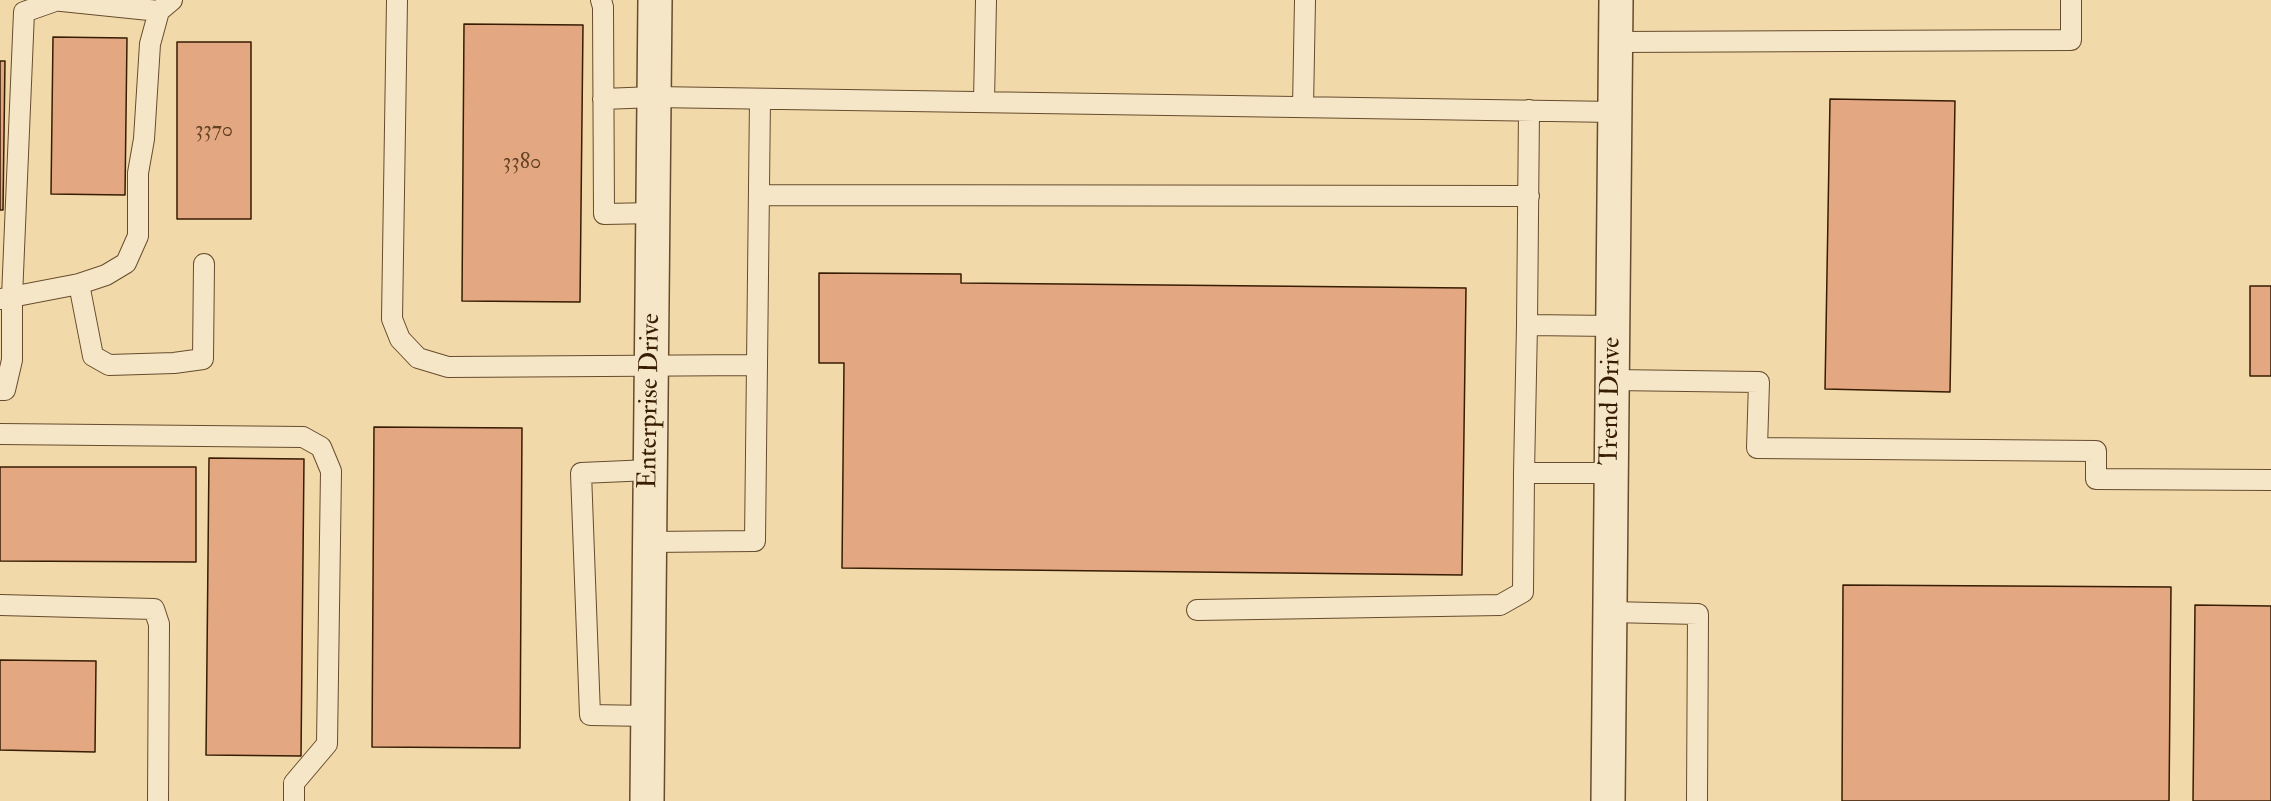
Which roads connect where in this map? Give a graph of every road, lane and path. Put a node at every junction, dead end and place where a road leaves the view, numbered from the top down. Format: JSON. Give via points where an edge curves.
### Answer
{"nodes":[{"id":1,"x":56,"y":0,"type":"edge"},
{"id":2,"x":397,"y":0,"type":"edge"},
{"id":3,"x":601,"y":0,"type":"edge"},
{"id":4,"x":655,"y":0,"type":"edge"},
{"id":5,"x":986,"y":0,"type":"edge"},
{"id":6,"x":1305,"y":0,"type":"edge"},
{"id":7,"x":1616,"y":0,"type":"edge"},
{"id":8,"x":2071,"y":0,"type":"edge"},
{"id":9,"x":166,"y":5,"type":"edge"},
{"id":10,"x":1616,"y":42,"type":"junction"},
{"id":11,"x":654,"y":97,"type":"junction"},
{"id":12,"x":603,"y":99,"type":"junction"},
{"id":13,"x":760,"y":99,"type":"junction"},
{"id":14,"x":984,"y":102,"type":"junction"},
{"id":15,"x":1303,"y":107,"type":"junction"},
{"id":16,"x":1529,"y":110,"type":"junction"},
{"id":17,"x":1615,"y":112,"type":"junction"},
{"id":18,"x":759,"y":195,"type":"junction"},
{"id":19,"x":1529,"y":196,"type":"junction"},
{"id":20,"x":654,"y":213,"type":"junction"},
{"id":21,"x":204,"y":264,"type":"dead end"},
{"id":22,"x":79,"y":284,"type":"junction"},
{"id":23,"x":6,"y":298,"type":"edge"},
{"id":24,"x":1527,"y":325,"type":"junction"},
{"id":25,"x":1613,"y":326,"type":"junction"},
{"id":26,"x":756,"y":365,"type":"junction"},
{"id":27,"x":651,"y":367,"type":"junction"},
{"id":28,"x":1613,"y":380,"type":"junction"},
{"id":29,"x":0,"y":390,"type":"edge"},
{"id":30,"x":0,"y":434,"type":"edge"},
{"id":31,"x":650,"y":470,"type":"junction"},
{"id":32,"x":1524,"y":473,"type":"junction"},
{"id":33,"x":1611,"y":473,"type":"junction"},
{"id":34,"x":2271,"y":480,"type":"edge"},
{"id":35,"x":649,"y":542,"type":"junction"},
{"id":36,"x":0,"y":605,"type":"edge"},
{"id":37,"x":1197,"y":610,"type":"dead end"},
{"id":38,"x":1610,"y":612,"type":"junction"},
{"id":39,"x":648,"y":716,"type":"junction"},
{"id":40,"x":158,"y":801,"type":"edge"},
{"id":41,"x":294,"y":801,"type":"edge"},
{"id":42,"x":647,"y":801,"type":"edge"},
{"id":43,"x":1608,"y":801,"type":"edge"},
{"id":44,"x":1697,"y":801,"type":"edge"}],
"edges":[{"from":1,"to":9,"type":"lane"},
{"from":1,"to":23,"type":"lane","via":[[24,12]]},
{"from":2,"to":27,"type":"lane","via":[[392,319],[400,339],[418,358],[448,367]]},
{"from":3,"to":12,"type":"lane"},
{"from":4,"to":11,"type":"street","name":"Enterprise Drive"},
{"from":5,"to":14,"type":"lane"},
{"from":6,"to":15,"type":"lane"},
{"from":7,"to":10,"type":"street","name":"Trend Drive"},
{"from":8,"to":10,"type":"lane","via":[[2071,40]]},
{"from":9,"to":22,"type":"lane","via":[[150,44],[138,173],[138,236],[126,263]]},
{"from":10,"to":17,"type":"street","name":"Trend Drive"},
{"from":11,"to":12,"type":"lane"},
{"from":11,"to":13,"type":"lane"},
{"from":11,"to":20,"type":"street","name":"Enterprise Drive"},
{"from":12,"to":20,"type":"lane","via":[[604,214]]},
{"from":13,"to":14,"type":"lane"},
{"from":13,"to":18,"type":"lane"},
{"from":14,"to":15,"type":"lane"},
{"from":15,"to":16,"type":"lane"},
{"from":16,"to":17,"type":"lane"},
{"from":16,"to":19,"type":"lane"},
{"from":17,"to":25,"type":"street","name":"Trend Drive"},
{"from":18,"to":19,"type":"lane"},
{"from":18,"to":26,"type":"lane"},
{"from":19,"to":24,"type":"lane"},
{"from":20,"to":27,"type":"street","name":"Enterprise Drive"},
{"from":21,"to":22,"type":"lane","via":[[203,359],[109,365],[93,356]]},
{"from":22,"to":23,"type":"lane"},
{"from":23,"to":29,"type":"lane","via":[[12,360],[5,390]]},
{"from":24,"to":25,"type":"lane"},
{"from":24,"to":32,"type":"lane"},
{"from":25,"to":28,"type":"street","name":"Trend Drive"},
{"from":26,"to":27,"type":"lane"},
{"from":26,"to":35,"type":"lane","via":[[755,541]]},
{"from":27,"to":31,"type":"street","name":"Enterprise Drive"},
{"from":28,"to":33,"type":"street","name":"Trend Drive"},
{"from":28,"to":34,"type":"lane","via":[[1759,382],[1757,448],[2096,451],[2096,479]]},
{"from":30,"to":41,"type":"lane","via":[[303,437],[321,447],[331,471],[327,744],[294,783]]},
{"from":31,"to":35,"type":"street","name":"Enterprise Drive"},
{"from":31,"to":39,"type":"lane","via":[[581,473],[590,715]]},
{"from":32,"to":33,"type":"lane"},
{"from":32,"to":37,"type":"lane","via":[[1522,592],[1500,605]]},
{"from":33,"to":38,"type":"street","name":"Trend Drive"},
{"from":35,"to":39,"type":"street","name":"Enterprise Drive"},
{"from":36,"to":40,"type":"lane","via":[[154,609],[159,624]]},
{"from":38,"to":43,"type":"street","name":"Trend Drive"},
{"from":38,"to":44,"type":"lane","via":[[1698,614]]},
{"from":39,"to":42,"type":"street","name":"Enterprise Drive"}]}
